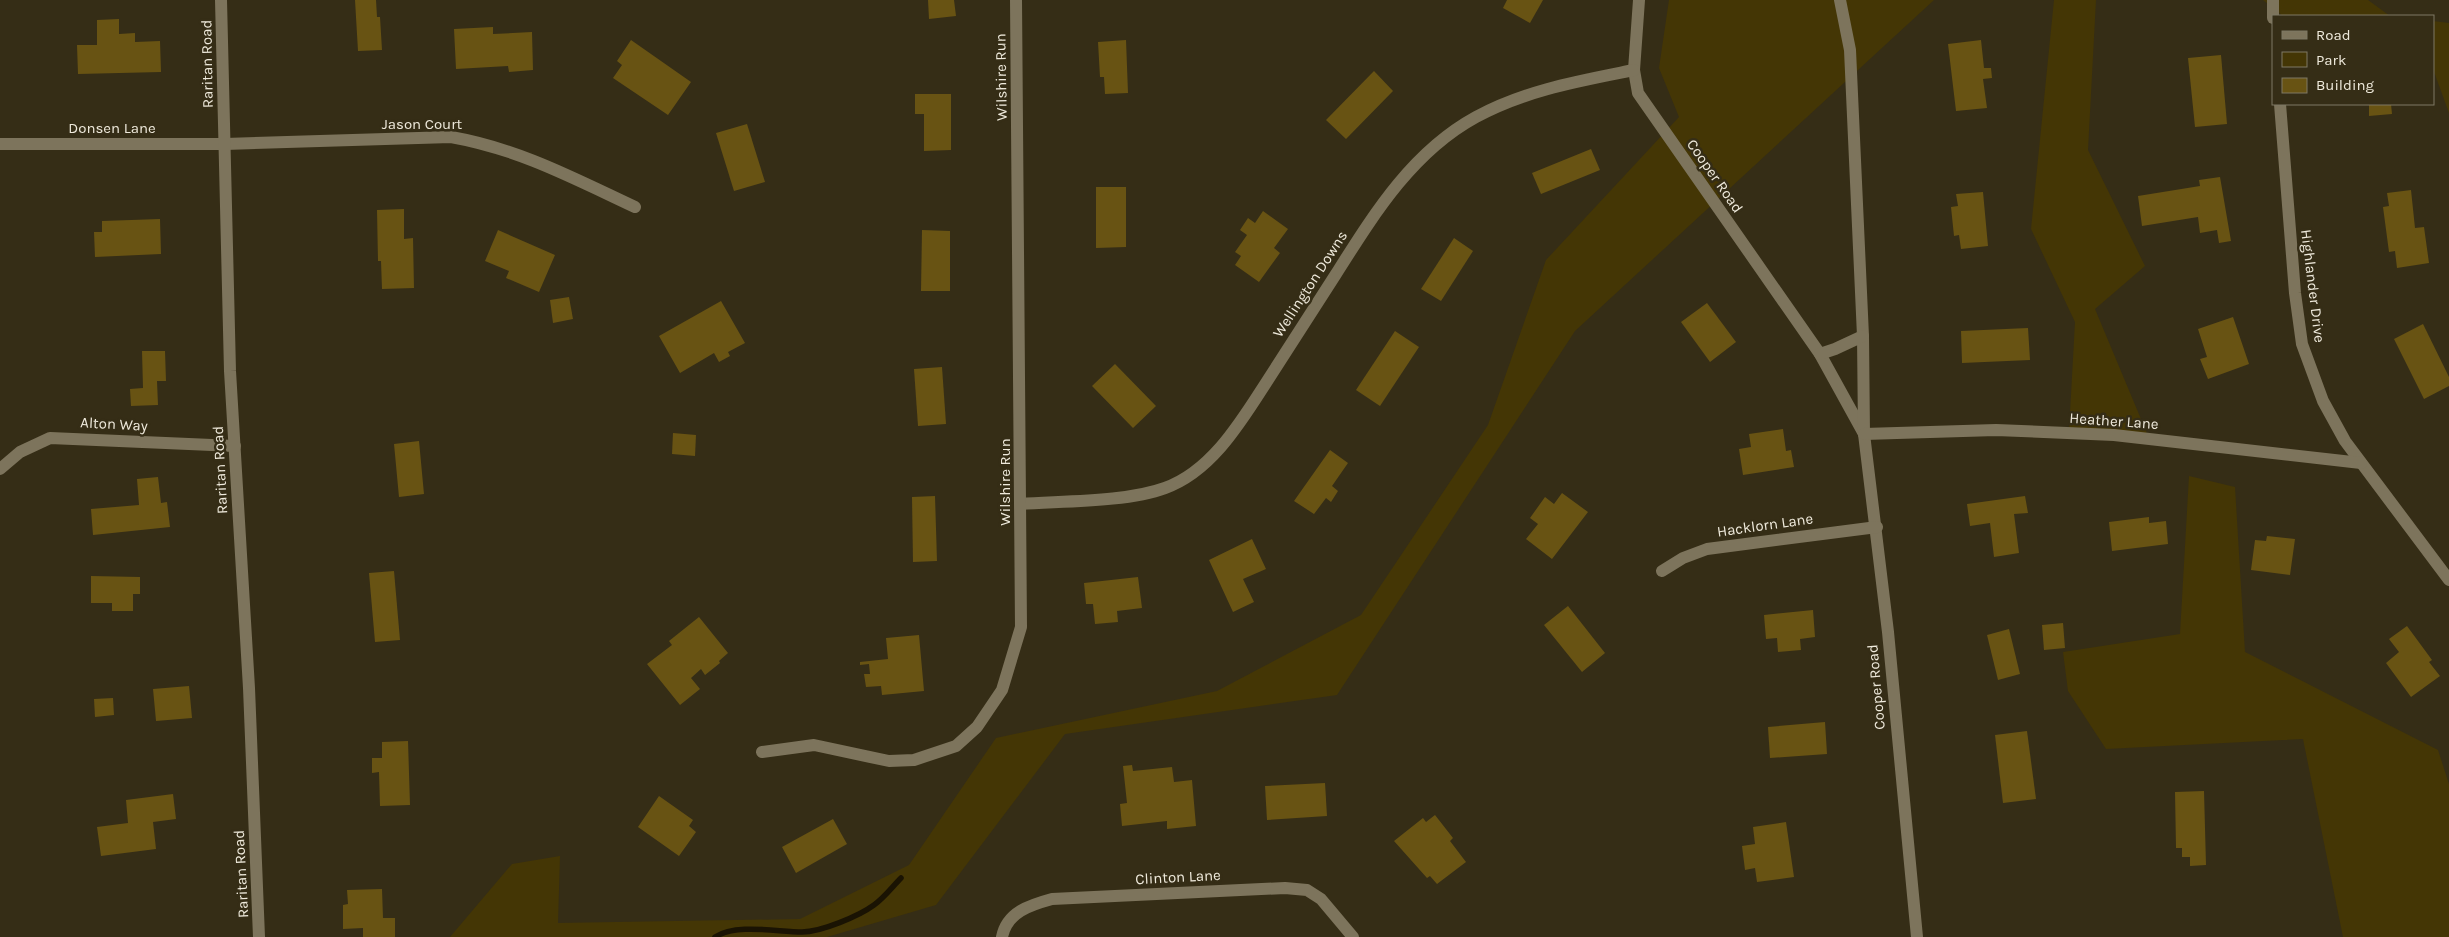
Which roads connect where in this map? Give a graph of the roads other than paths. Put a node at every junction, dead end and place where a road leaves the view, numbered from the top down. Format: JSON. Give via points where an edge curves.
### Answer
{"nodes":[{"id":1,"x":221,"y":0,"type":"edge"},
{"id":2,"x":1016,"y":0,"type":"edge"},
{"id":3,"x":1639,"y":0,"type":"edge"},
{"id":4,"x":1840,"y":0,"type":"edge"},
{"id":5,"x":2273,"y":0,"type":"edge"},
{"id":6,"x":2273,"y":15,"type":"edge"},
{"id":7,"x":1634,"y":70,"type":"junction"},
{"id":8,"x":2280,"y":105,"type":"edge"},
{"id":9,"x":0,"y":144,"type":"edge"},
{"id":10,"x":225,"y":144,"type":"junction"},
{"id":11,"x":635,"y":207,"type":"dead end"},
{"id":12,"x":1863,"y":336,"type":"junction"},
{"id":13,"x":1820,"y":354,"type":"junction"},
{"id":14,"x":1864,"y":434,"type":"junction"},
{"id":15,"x":235,"y":446,"type":"junction"},
{"id":16,"x":2361,"y":463,"type":"junction"},
{"id":17,"x":0,"y":469,"type":"edge"},
{"id":18,"x":1021,"y":504,"type":"junction"},
{"id":19,"x":1877,"y":527,"type":"junction"},
{"id":20,"x":1662,"y":571,"type":"dead end"},
{"id":21,"x":2449,"y":580,"type":"edge"},
{"id":22,"x":762,"y":752,"type":"dead end"},
{"id":23,"x":259,"y":937,"type":"edge"},
{"id":24,"x":1002,"y":937,"type":"edge"},
{"id":25,"x":1353,"y":937,"type":"edge"},
{"id":26,"x":1916,"y":937,"type":"edge"}],
"edges":[{"from":1,"to":10,"type":"street","name":"Raritan Road"},
{"from":2,"to":18,"type":"street","name":"Wilshire Run"},
{"from":3,"to":7,"type":"street","name":"Cooper Road"},
{"from":4,"to":12,"type":"street","name":"Cooper Road","via":[[1850,50]]},
{"from":5,"to":6,"type":"street"},
{"from":7,"to":13,"type":"street","name":"Cooper Road","via":[[1638,93],[1648,110]]},
{"from":7,"to":18,"type":"street","name":"Wellington Downs","via":[[1542,88],[1475,117],[1440,141],[1382,202],[1243,418],[1212,457],[1185,478],[1166,488],[1137,496]]},
{"from":8,"to":16,"type":"street","name":"Highlander Drive","via":[[2302,344],[2323,401]]},
{"from":9,"to":10,"type":"street","name":"Donsen Lane"},
{"from":10,"to":11,"type":"street","name":"Jason Court","via":[[451,137],[488,144],[541,163]]},
{"from":10,"to":15,"type":"street","name":"Raritan Road","via":[[230,371]]},
{"from":12,"to":13,"type":"street"},
{"from":12,"to":14,"type":"street","name":"Cooper Road"},
{"from":13,"to":14,"type":"street","name":"Cooper Road"},
{"from":14,"to":16,"type":"street","name":"Heather Lane","via":[[1996,430],[2114,435]]},
{"from":14,"to":19,"type":"street","name":"Cooper Road"},
{"from":15,"to":17,"type":"street","name":"Alton Way","via":[[50,438],[20,452]]},
{"from":15,"to":23,"type":"street","name":"Raritan Road"},
{"from":16,"to":21,"type":"street","name":"Highlander Drive"},
{"from":18,"to":22,"type":"street","name":"Wilshire Run","via":[[1021,627],[1002,690],[977,727],[956,746],[914,760],[890,761],[814,745]]},
{"from":19,"to":20,"type":"street","name":"Hacklorn Lane","via":[[1707,550],[1683,558]]},
{"from":19,"to":26,"type":"street","name":"Cooper Road"},
{"from":24,"to":25,"type":"street","name":"Clinton Lane","via":[[1004,926],[1017,913],[1052,898],[1285,888],[1307,890],[1321,899]]}]}
